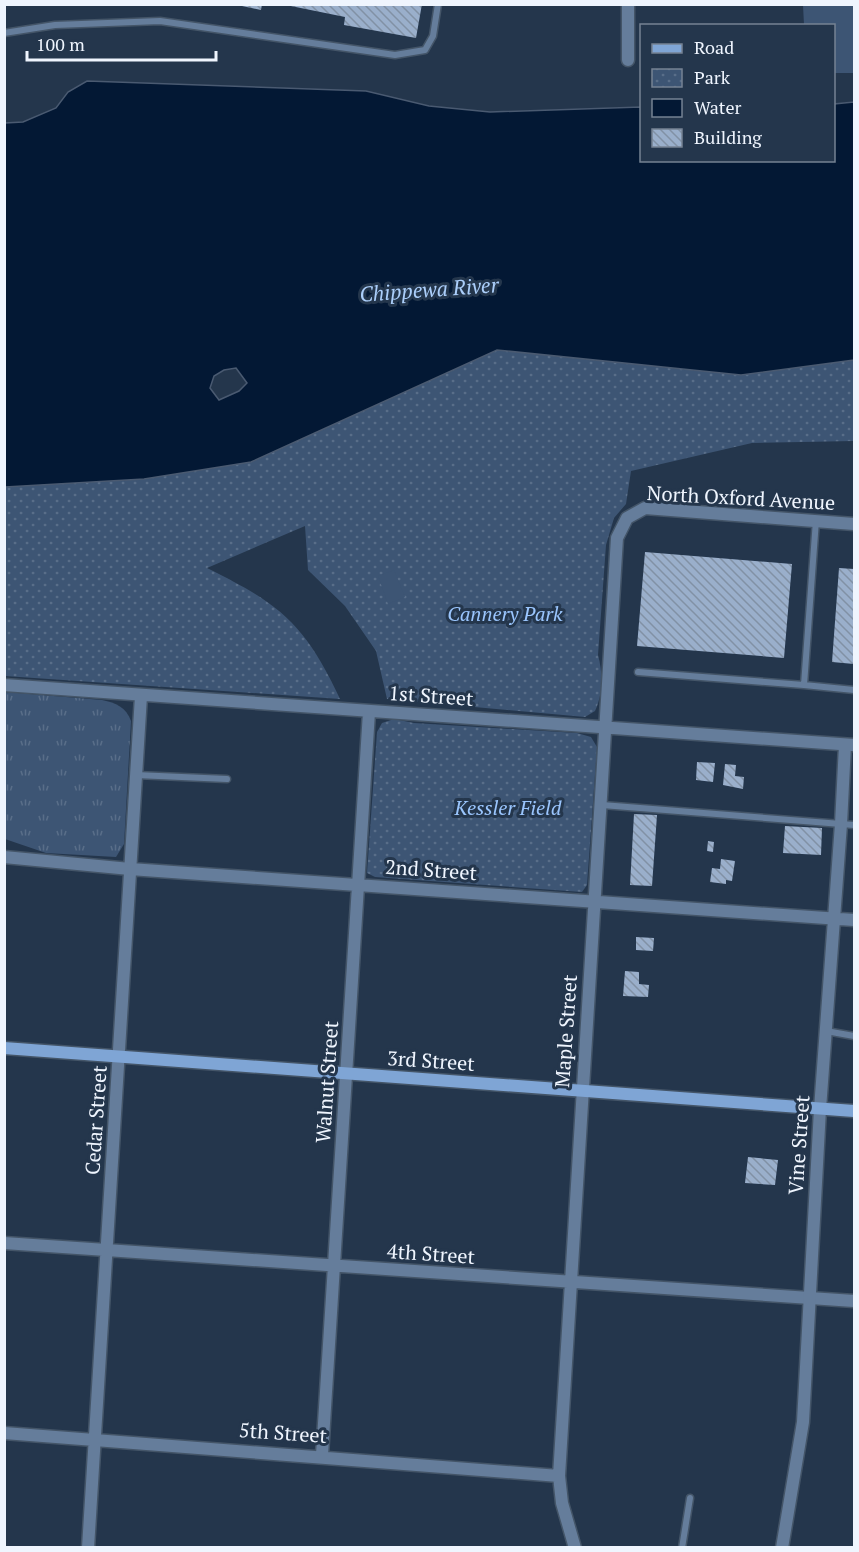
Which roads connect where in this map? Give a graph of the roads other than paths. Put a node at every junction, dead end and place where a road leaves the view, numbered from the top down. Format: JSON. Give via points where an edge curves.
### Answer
{"nodes":[{"id":1,"x":438,"y":4,"type":"edge"},
{"id":2,"x":628,"y":4,"type":"edge"},
{"id":3,"x":4,"y":33,"type":"edge"},
{"id":4,"x":628,"y":60,"type":"dead end"},
{"id":5,"x":627,"y":518,"type":"joint"},
{"id":6,"x":816,"y":520,"type":"junction"},
{"id":7,"x":855,"y":524,"type":"edge"},
{"id":8,"x":638,"y":672,"type":"dead end"},
{"id":9,"x":4,"y":685,"type":"edge"},
{"id":10,"x":804,"y":685,"type":"junction"},
{"id":11,"x":855,"y":690,"type":"edge"},
{"id":12,"x":141,"y":696,"type":"junction"},
{"id":13,"x":369,"y":712,"type":"junction"},
{"id":14,"x":606,"y":727,"type":"junction"},
{"id":15,"x":850,"y":745,"type":"edge"},
{"id":16,"x":136,"y":775,"type":"junction"},
{"id":17,"x":227,"y":779,"type":"dead end"},
{"id":18,"x":602,"y":805,"type":"junction"},
{"id":19,"x":841,"y":824,"type":"junction"},
{"id":20,"x":855,"y":825,"type":"edge"},
{"id":21,"x":4,"y":857,"type":"edge"},
{"id":22,"x":130,"y":869,"type":"junction"},
{"id":23,"x":359,"y":884,"type":"junction"},
{"id":24,"x":595,"y":902,"type":"junction"},
{"id":25,"x":834,"y":918,"type":"junction"},
{"id":26,"x":855,"y":920,"type":"edge"},
{"id":27,"x":826,"y":1031,"type":"junction"},
{"id":28,"x":855,"y":1036,"type":"edge"},
{"id":29,"x":4,"y":1048,"type":"edge"},
{"id":30,"x":120,"y":1056,"type":"junction"},
{"id":31,"x":348,"y":1074,"type":"junction"},
{"id":32,"x":582,"y":1092,"type":"junction"},
{"id":33,"x":820,"y":1109,"type":"junction"},
{"id":34,"x":855,"y":1111,"type":"edge"},
{"id":35,"x":4,"y":1243,"type":"edge"},
{"id":36,"x":106,"y":1251,"type":"junction"},
{"id":37,"x":333,"y":1266,"type":"junction"},
{"id":38,"x":570,"y":1284,"type":"junction"},
{"id":39,"x":809,"y":1299,"type":"junction"},
{"id":40,"x":855,"y":1301,"type":"edge"},
{"id":41,"x":4,"y":1433,"type":"edge"},
{"id":42,"x":96,"y":1439,"type":"junction"},
{"id":43,"x":322,"y":1455,"type":"junction"},
{"id":44,"x":559,"y":1476,"type":"junction"},
{"id":45,"x":690,"y":1498,"type":"dead end"},
{"id":46,"x":88,"y":1548,"type":"edge"},
{"id":47,"x":575,"y":1548,"type":"edge"},
{"id":48,"x":682,"y":1548,"type":"edge"},
{"id":49,"x":783,"y":1548,"type":"edge"}],
"edges":[{"from":1,"to":3,"type":"lane","via":[[433,36],[425,50],[395,55],[160,21],[55,25]]},
{"from":2,"to":4,"type":"street"},
{"from":5,"to":6,"type":"street","name":"North Oxford Avenue","via":[[645,508]]},
{"from":5,"to":14,"type":"street","name":"Maple Street","via":[[618,537]]},
{"from":6,"to":7,"type":"street","name":"North Oxford Avenue"},
{"from":6,"to":10,"type":"lane"},
{"from":8,"to":10,"type":"lane"},
{"from":9,"to":12,"type":"street","name":"1st Street"},
{"from":10,"to":11,"type":"lane"},
{"from":12,"to":13,"type":"street","name":"1st Street"},
{"from":12,"to":16,"type":"street","name":"Cedar Street"},
{"from":13,"to":14,"type":"street","name":"1st Street"},
{"from":13,"to":23,"type":"street","name":"Walnut Street"},
{"from":14,"to":15,"type":"street","name":"1st Street"},
{"from":14,"to":18,"type":"street","name":"Maple Street"},
{"from":15,"to":19,"type":"street","name":"Vine Street"},
{"from":16,"to":17,"type":"lane"},
{"from":16,"to":22,"type":"street","name":"Cedar Street"},
{"from":18,"to":19,"type":"lane"},
{"from":18,"to":24,"type":"street","name":"Maple Street"},
{"from":19,"to":20,"type":"lane"},
{"from":19,"to":25,"type":"street","name":"Vine Street"},
{"from":21,"to":22,"type":"street","name":"2nd Street"},
{"from":22,"to":23,"type":"street","name":"2nd Street"},
{"from":22,"to":30,"type":"street","name":"Cedar Street"},
{"from":23,"to":24,"type":"street","name":"2nd Street"},
{"from":23,"to":31,"type":"street","name":"Walnut Street"},
{"from":24,"to":25,"type":"street","name":"2nd Street"},
{"from":24,"to":32,"type":"street","name":"Maple Street"},
{"from":25,"to":26,"type":"street","name":"2nd Street"},
{"from":25,"to":27,"type":"street","name":"Vine Street"},
{"from":27,"to":28,"type":"lane"},
{"from":27,"to":33,"type":"street","name":"Vine Street"},
{"from":29,"to":30,"type":"main road","name":"3rd Street"},
{"from":30,"to":31,"type":"main road","name":"3rd Street"},
{"from":30,"to":36,"type":"street","name":"Cedar Street"},
{"from":31,"to":32,"type":"main road","name":"3rd Street"},
{"from":31,"to":37,"type":"street","name":"Walnut Street"},
{"from":32,"to":33,"type":"main road","name":"3rd Street"},
{"from":32,"to":38,"type":"street","name":"Maple Street"},
{"from":33,"to":34,"type":"main road","name":"3rd Street"},
{"from":33,"to":39,"type":"street","name":"Vine Street"},
{"from":35,"to":36,"type":"street","name":"4th Street"},
{"from":36,"to":37,"type":"street","name":"4th Street"},
{"from":36,"to":42,"type":"street","name":"Cedar Street"},
{"from":37,"to":38,"type":"street","name":"4th Street"},
{"from":37,"to":43,"type":"street","name":"Walnut Street"},
{"from":38,"to":39,"type":"street","name":"4th Street"},
{"from":38,"to":44,"type":"street","name":"Maple Street"},
{"from":39,"to":40,"type":"street","name":"4th Street"},
{"from":39,"to":49,"type":"street","name":"Vine Street","via":[[803,1422]]},
{"from":41,"to":42,"type":"street","name":"5th Street"},
{"from":42,"to":43,"type":"street","name":"5th Street"},
{"from":42,"to":46,"type":"street","name":"Cedar Street"},
{"from":43,"to":44,"type":"street","name":"5th Street"},
{"from":44,"to":47,"type":"street","name":"Maple Street"},
{"from":45,"to":48,"type":"lane"}]}
